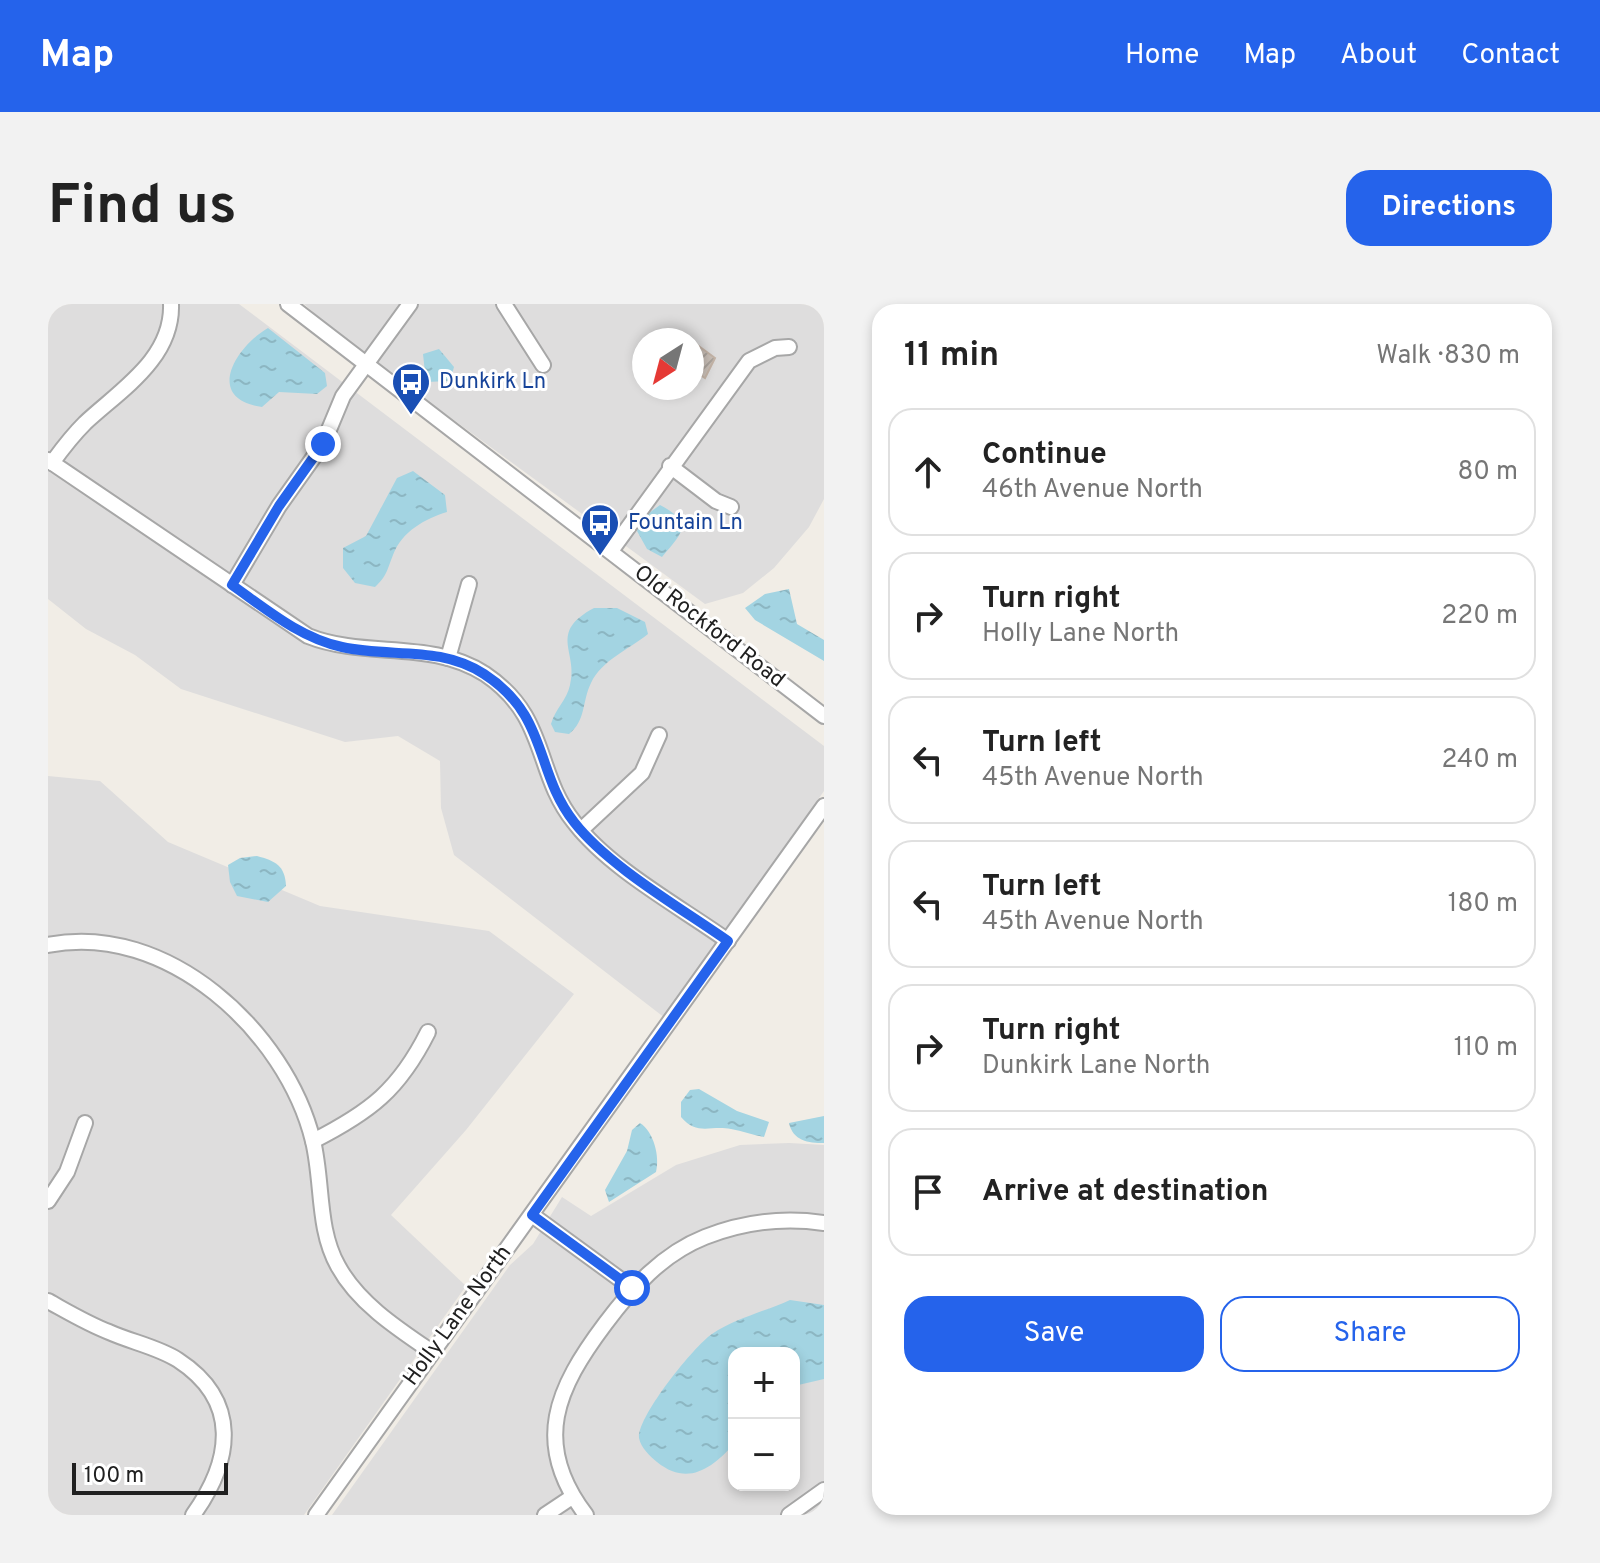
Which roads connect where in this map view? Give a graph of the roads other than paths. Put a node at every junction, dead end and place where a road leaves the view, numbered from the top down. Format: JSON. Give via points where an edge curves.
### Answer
{"nodes":[{"id":1,"x":171,"y":304,"type":"edge"},
{"id":2,"x":288,"y":304,"type":"edge"},
{"id":3,"x":410,"y":304,"type":"edge"},
{"id":4,"x":504,"y":304,"type":"edge"},
{"id":5,"x":789,"y":347,"type":"dead end"},
{"id":6,"x":367,"y":364,"type":"junction"},
{"id":7,"x":543,"y":365,"type":"dead end"},
{"id":8,"x":50,"y":461,"type":"edge"},
{"id":9,"x":670,"y":466,"type":"junction"},
{"id":10,"x":731,"y":507,"type":"dead end"},
{"id":11,"x":611,"y":551,"type":"junction"},
{"id":12,"x":469,"y":584,"type":"dead end"},
{"id":13,"x":232,"y":585,"type":"junction"},
{"id":14,"x":448,"y":658,"type":"junction"},
{"id":15,"x":824,"y":716,"type":"edge"},
{"id":16,"x":659,"y":735,"type":"dead end"},
{"id":17,"x":824,"y":806,"type":"edge"},
{"id":18,"x":581,"y":830,"type":"junction"},
{"id":19,"x":728,"y":941,"type":"junction"},
{"id":20,"x":48,"y":945,"type":"edge"},
{"id":21,"x":428,"y":1032,"type":"dead end"},
{"id":22,"x":85,"y":1123,"type":"dead end"},
{"id":23,"x":313,"y":1141,"type":"junction"},
{"id":24,"x":48,"y":1201,"type":"edge"},
{"id":25,"x":532,"y":1215,"type":"junction"},
{"id":26,"x":824,"y":1223,"type":"edge"},
{"id":27,"x":632,"y":1288,"type":"junction"},
{"id":28,"x":48,"y":1301,"type":"edge"},
{"id":29,"x":432,"y":1352,"type":"junction"},
{"id":30,"x":824,"y":1490,"type":"edge"},
{"id":31,"x":572,"y":1497,"type":"junction"},
{"id":32,"x":193,"y":1515,"type":"edge"},
{"id":33,"x":316,"y":1515,"type":"edge"},
{"id":34,"x":545,"y":1515,"type":"edge"},
{"id":35,"x":586,"y":1515,"type":"edge"},
{"id":36,"x":789,"y":1515,"type":"edge"}],
"edges":[{"from":1,"to":8,"type":"street","via":[[169,322],[143,371]]},
{"from":2,"to":6,"type":"street","name":"Old Rockford Road"},
{"from":3,"to":6,"type":"street"},
{"from":4,"to":7,"type":"street"},
{"from":5,"to":9,"type":"street","via":[[749,361]]},
{"from":6,"to":11,"type":"street","name":"Old Rockford Road"},
{"from":6,"to":13,"type":"street","via":[[343,396],[307,470]]},
{"from":8,"to":13,"type":"street"},
{"from":9,"to":10,"type":"street"},
{"from":9,"to":11,"type":"street"},
{"from":11,"to":15,"type":"street","name":"Old Rockford Road"},
{"from":12,"to":14,"type":"street"},
{"from":13,"to":14,"type":"street","via":[[326,643]]},
{"from":14,"to":18,"type":"street","via":[[484,674],[522,708],[560,800]]},
{"from":16,"to":18,"type":"street","via":[[642,773]]},
{"from":17,"to":19,"type":"street","name":"Holly Lane North"},
{"from":18,"to":19,"type":"street","via":[[604,853]]},
{"from":19,"to":25,"type":"street","name":"Holly Lane North"},
{"from":20,"to":23,"type":"street","via":[[101,941],[128,947],[186,974],[223,1000],[258,1035],[283,1071]]},
{"from":21,"to":23,"type":"street","via":[[401,1079],[379,1103]]},
{"from":22,"to":24,"type":"street","via":[[67,1172]]},
{"from":23,"to":29,"type":"street","via":[[327,1239],[338,1267],[380,1314]]},
{"from":25,"to":27,"type":"street"},
{"from":25,"to":29,"type":"street","name":"Holly Lane North"},
{"from":26,"to":27,"type":"street","via":[[784,1220],[729,1229],[678,1251]]},
{"from":27,"to":31,"type":"street","via":[[579,1359],[559,1398],[555,1442]]},
{"from":28,"to":32,"type":"street","via":[[107,1332],[176,1358],[214,1396],[224,1425],[225,1453],[214,1486]]},
{"from":29,"to":33,"type":"street","name":"Holly Lane North"},
{"from":30,"to":36,"type":"street"},
{"from":31,"to":34,"type":"street"},
{"from":31,"to":35,"type":"street"}]}
